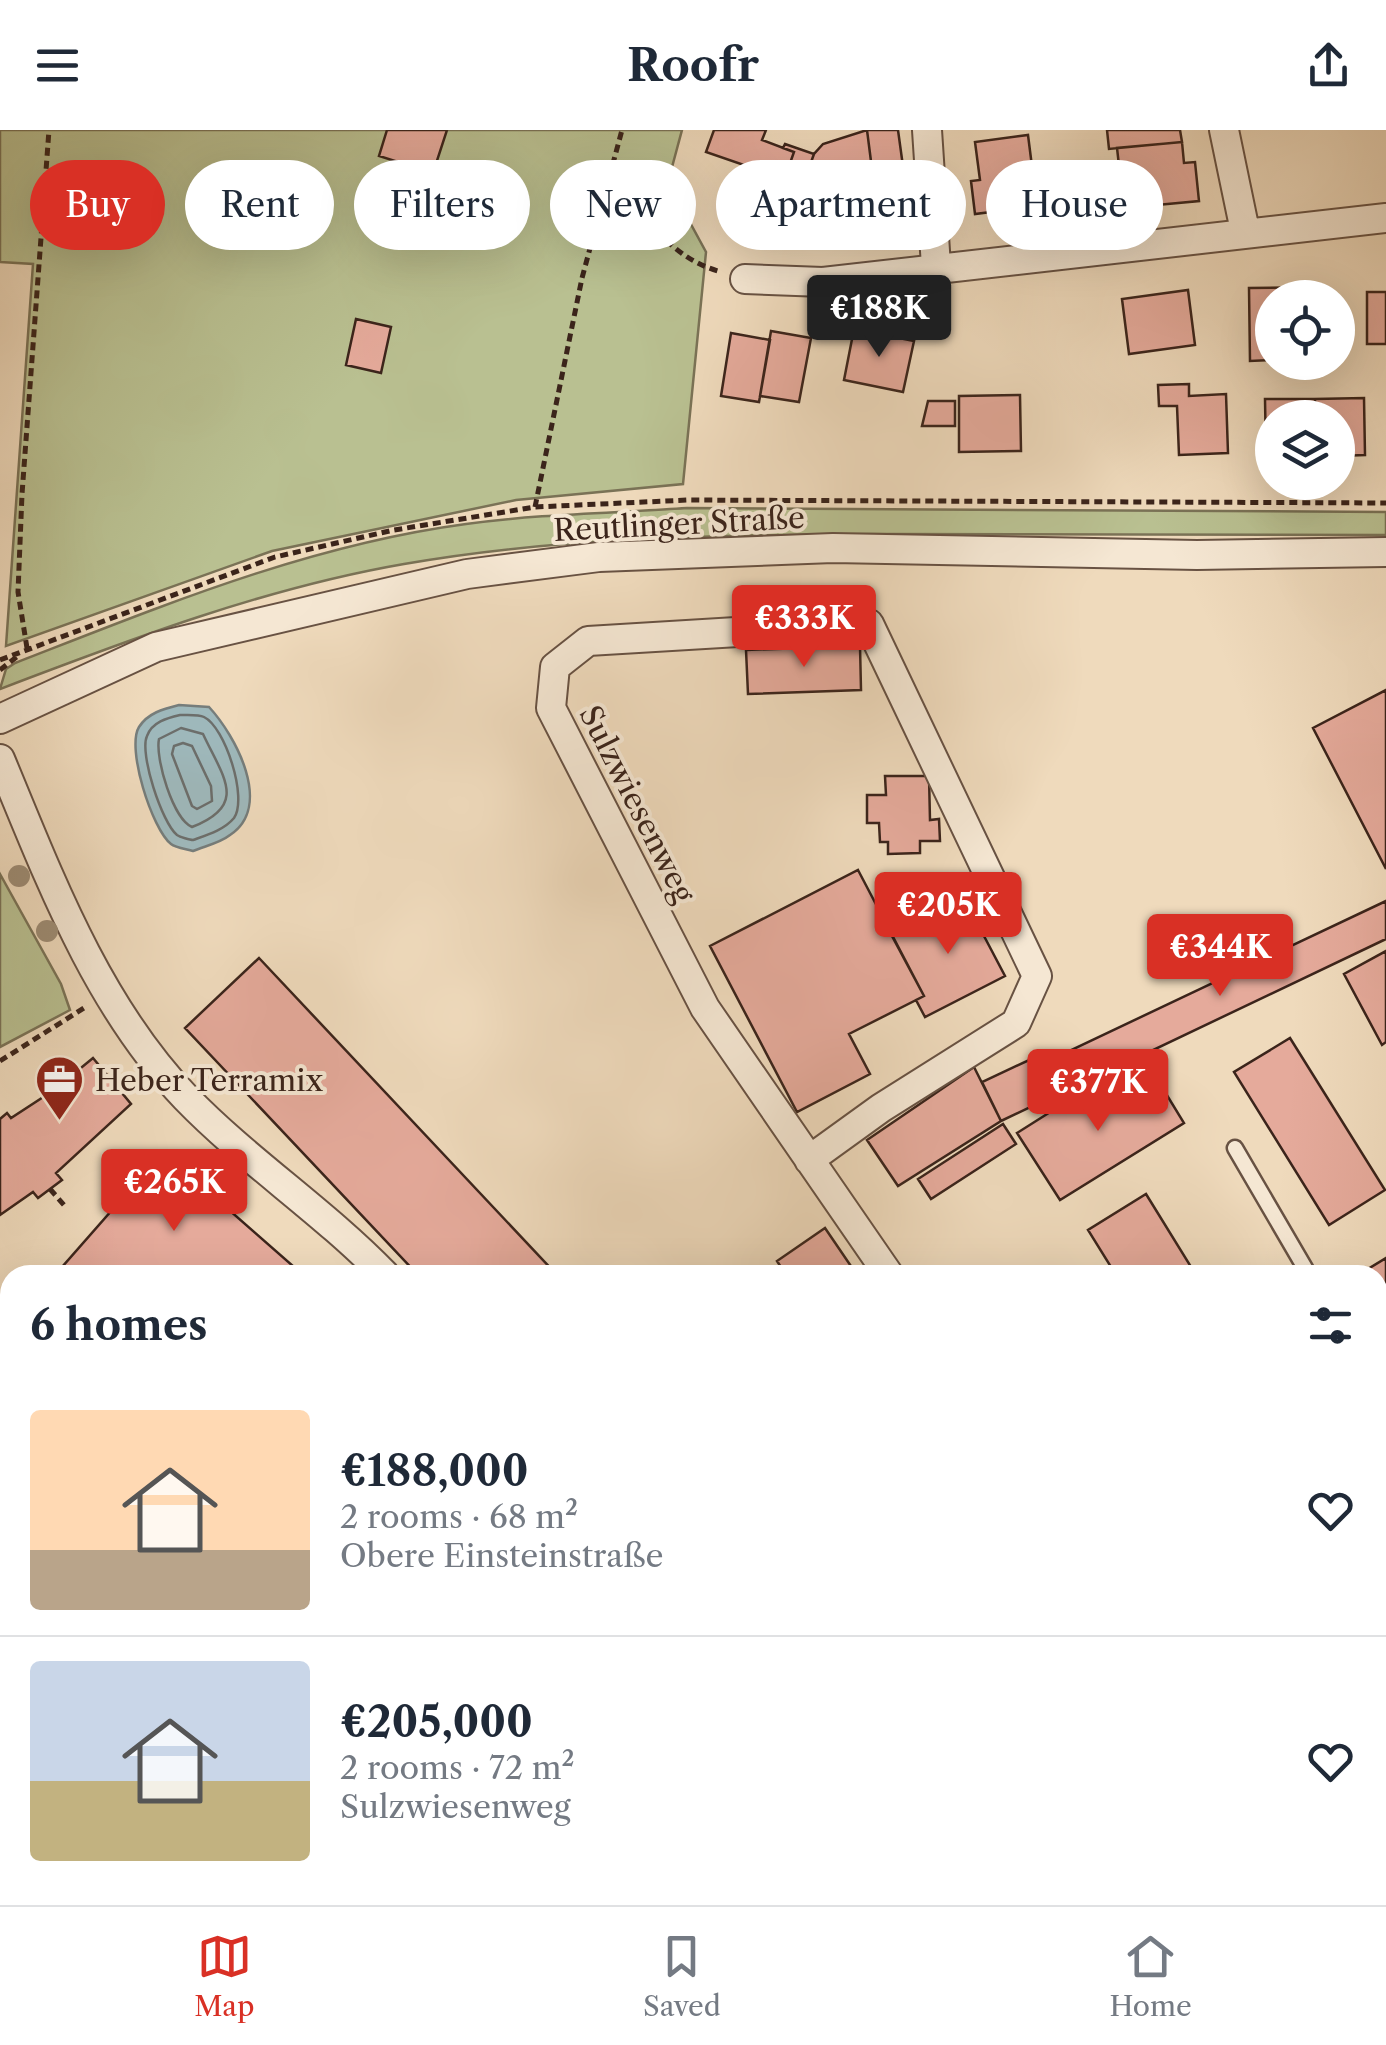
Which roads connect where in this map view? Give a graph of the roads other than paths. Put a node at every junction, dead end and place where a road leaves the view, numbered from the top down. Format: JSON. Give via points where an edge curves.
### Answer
{"nodes":[{"id":1,"x":927,"y":130,"type":"edge"},
{"id":2,"x":1224,"y":130,"type":"edge"},
{"id":3,"x":1386,"y":218,"type":"edge"},
{"id":4,"x":1245,"y":232,"type":"junction"},
{"id":5,"x":936,"y":266,"type":"junction"},
{"id":6,"x":745,"y":279,"type":"road end"},
{"id":7,"x":1386,"y":552,"type":"edge"},
{"id":8,"x":0,"y":719,"type":"edge"},
{"id":9,"x":0,"y":759,"type":"edge"},
{"id":10,"x":12,"y":814,"type":"edge"},
{"id":11,"x":1236,"y":1148,"type":"dead end"},
{"id":12,"x":809,"y":1160,"type":"junction"},
{"id":13,"x":374,"y":1265,"type":"edge"},
{"id":14,"x":883,"y":1265,"type":"edge"},
{"id":15,"x":1304,"y":1265,"type":"edge"}],
"edges":[{"from":1,"to":5,"type":"street"},
{"from":2,"to":4,"type":"street"},
{"from":3,"to":4,"type":"street"},
{"from":4,"to":5,"type":"street"},
{"from":5,"to":6,"type":"street","via":[[823,282]]},
{"from":7,"to":8,"type":"street","name":"Reutlinger Straße","via":[[833,548],[599,557],[450,578],[156,647]]},
{"from":9,"to":10,"type":"street"},
{"from":10,"to":13,"type":"street","via":[[139,1042],[186,1098]]},
{"from":11,"to":15,"type":"lane"},
{"from":12,"to":12,"type":"street","name":"Sulzwiesenweg","via":[[1016,1023],[1036,976],[869,624],[588,641],[555,667],[551,708],[705,1008]]},
{"from":12,"to":14,"type":"street","name":"Sulzwiesenweg"}]}
